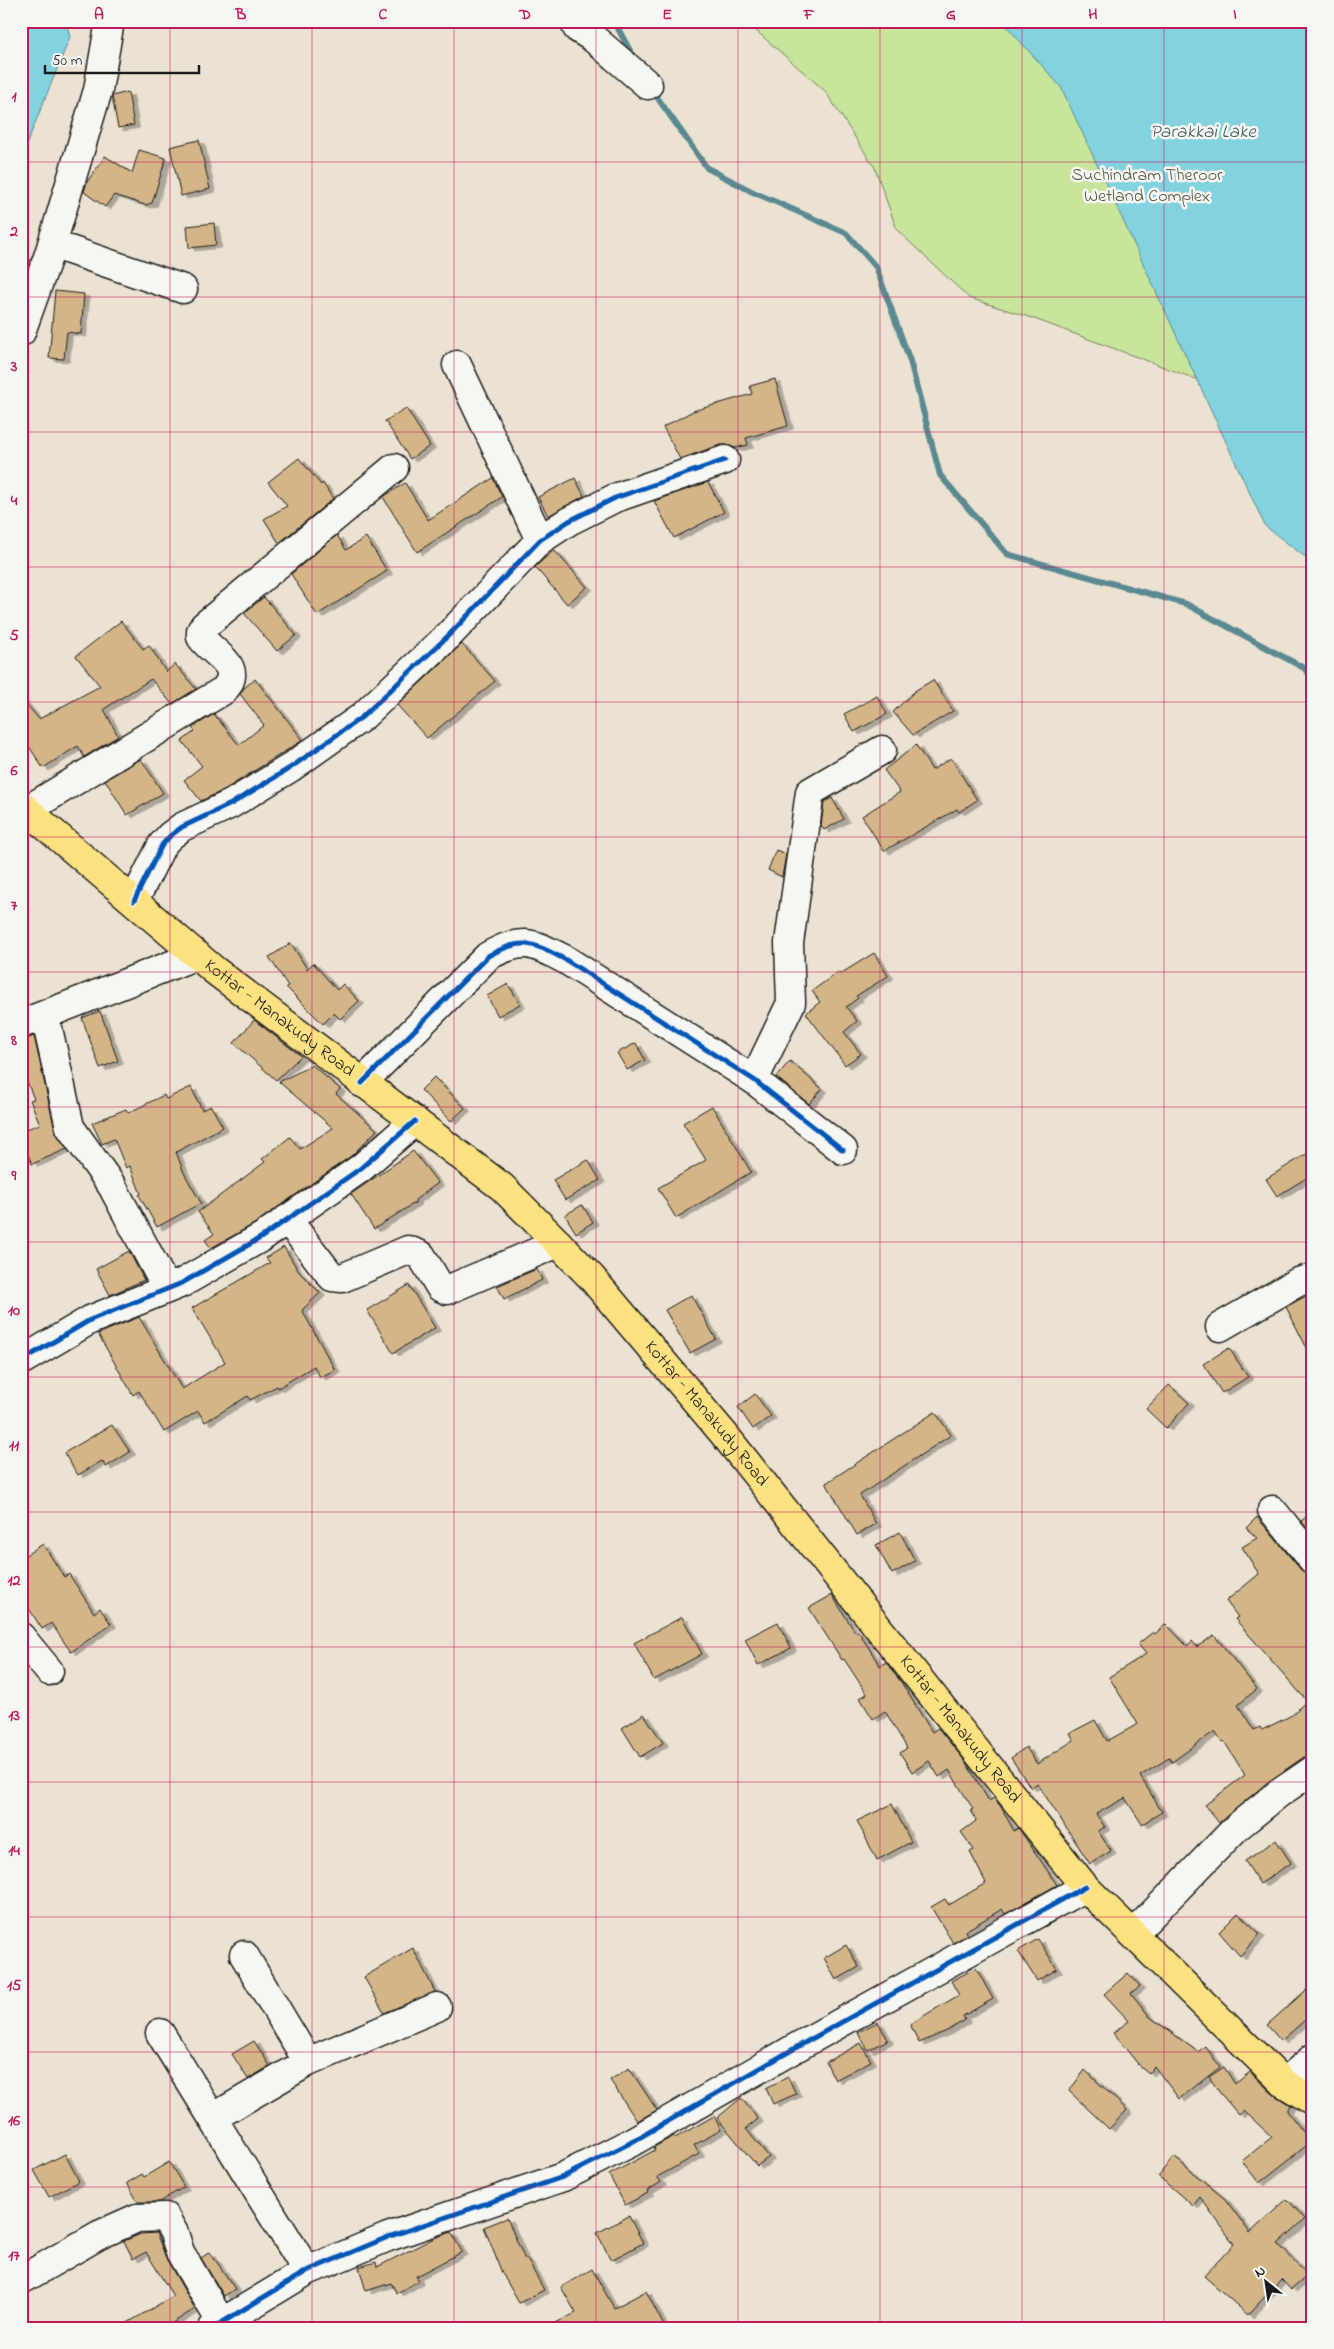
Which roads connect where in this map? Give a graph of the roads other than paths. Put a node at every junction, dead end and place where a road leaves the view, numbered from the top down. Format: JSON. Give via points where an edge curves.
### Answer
{"nodes":[{"id":1,"x":110,"y":21,"type":"edge"},
{"id":2,"x":574,"y":21,"type":"edge"},
{"id":3,"x":648,"y":85,"type":"dead end"},
{"id":4,"x":52,"y":244,"type":"junction"},
{"id":5,"x":183,"y":288,"type":"dead end"},
{"id":6,"x":21,"y":332,"type":"edge"},
{"id":7,"x":457,"y":365,"type":"dead end"},
{"id":8,"x":725,"y":460,"type":"dead end"},
{"id":9,"x":394,"y":468,"type":"dead end"},
{"id":10,"x":540,"y":540,"type":"junction"},
{"id":11,"x":882,"y":750,"type":"dead end"},
{"id":12,"x":24,"y":807,"type":"edge"},
{"id":13,"x":134,"y":901,"type":"junction"},
{"id":14,"x":197,"y":955,"type":"junction"},
{"id":15,"x":33,"y":1019,"type":"edge"},
{"id":16,"x":754,"y":1080,"type":"junction"},
{"id":17,"x":362,"y":1083,"type":"junction"},
{"id":18,"x":415,"y":1121,"type":"junction"},
{"id":19,"x":843,"y":1150,"type":"dead end"},
{"id":20,"x":287,"y":1219,"type":"junction"},
{"id":21,"x":558,"y":1244,"type":"junction"},
{"id":22,"x":1313,"y":1278,"type":"edge"},
{"id":23,"x":167,"y":1289,"type":"junction"},
{"id":24,"x":1220,"y":1327,"type":"dead end"},
{"id":25,"x":21,"y":1361,"type":"edge"},
{"id":26,"x":1272,"y":1510,"type":"dead end"},
{"id":27,"x":1313,"y":1560,"type":"edge"},
{"id":28,"x":21,"y":1637,"type":"edge"},
{"id":29,"x":49,"y":1671,"type":"dead end"},
{"id":30,"x":1313,"y":1770,"type":"edge"},
{"id":31,"x":1085,"y":1887,"type":"junction"},
{"id":32,"x":1133,"y":1934,"type":"junction"},
{"id":33,"x":244,"y":1955,"type":"dead end"},
{"id":34,"x":438,"y":2007,"type":"dead end"},
{"id":35,"x":160,"y":2033,"type":"dead end"},
{"id":36,"x":1313,"y":2058,"type":"edge"},
{"id":37,"x":308,"y":2062,"type":"junction"},
{"id":38,"x":1284,"y":2083,"type":"junction"},
{"id":39,"x":1313,"y":2101,"type":"edge"},
{"id":40,"x":214,"y":2117,"type":"junction"},
{"id":41,"x":307,"y":2271,"type":"junction"},
{"id":42,"x":21,"y":2280,"type":"edge"},
{"id":43,"x":217,"y":2325,"type":"edge"}],
"edges":[{"from":1,"to":4,"type":"street","via":[[98,90]]},
{"from":2,"to":3,"type":"street","via":[[577,28]]},
{"from":4,"to":5,"type":"street"},
{"from":4,"to":6,"type":"street"},
{"from":7,"to":10,"type":"street"},
{"from":8,"to":10,"type":"street","via":[[615,498]]},
{"from":9,"to":12,"type":"street","via":[[204,626],[201,637],[232,670],[231,681],[224,690]]},
{"from":10,"to":13,"type":"street","via":[[449,635],[362,718],[290,768],[170,836],[162,845]]},
{"from":11,"to":16,"type":"street","via":[[810,792],[789,944],[792,1003]]},
{"from":12,"to":13,"type":"main road","name":"Kottar - Manakudy Road"},
{"from":13,"to":14,"type":"main road","name":"Kottar - Manakudy Road"},
{"from":14,"to":15,"type":"street"},
{"from":14,"to":17,"type":"main road","name":"Kottar - Manakudy Road"},
{"from":15,"to":23,"type":"street","via":[[70,1128],[112,1186]]},
{"from":16,"to":17,"type":"street","via":[[566,960],[545,949],[523,943],[488,956]]},
{"from":16,"to":19,"type":"street"},
{"from":17,"to":18,"type":"main road","name":"Kottar - Manakudy Road"},
{"from":18,"to":20,"type":"street","via":[[361,1168]]},
{"from":18,"to":21,"type":"main road","name":"Kottar - Manakudy Road","via":[[502,1187]]},
{"from":20,"to":21,"type":"street","via":[[332,1277],[342,1278],[408,1250],[421,1255],[440,1287],[447,1290]]},
{"from":20,"to":23,"type":"street","via":[[262,1237]]},
{"from":21,"to":31,"type":"main road","name":"Kottar - Manakudy Road","via":[[591,1277],[729,1441]]},
{"from":22,"to":24,"type":"street","via":[[1298,1282]]},
{"from":23,"to":25,"type":"street","via":[[90,1320]]},
{"from":26,"to":27,"type":"street"},
{"from":28,"to":29,"type":"street"},
{"from":30,"to":32,"type":"street","via":[[1236,1827]]},
{"from":31,"to":32,"type":"main road","name":"Kottar - Manakudy Road"},
{"from":31,"to":41,"type":"street","via":[[588,2164],[563,2176],[388,2237]]},
{"from":32,"to":38,"type":"main road","name":"Kottar - Manakudy Road"},
{"from":33,"to":37,"type":"street"},
{"from":34,"to":37,"type":"street"},
{"from":35,"to":40,"type":"street"},
{"from":36,"to":38,"type":"street"},
{"from":37,"to":40,"type":"street"},
{"from":38,"to":39,"type":"main road","name":"Kottar - Manakudy Road"},
{"from":40,"to":41,"type":"street"},
{"from":41,"to":43,"type":"street"},
{"from":42,"to":43,"type":"street","via":[[99,2235],[137,2218],[165,2218]]}]}
